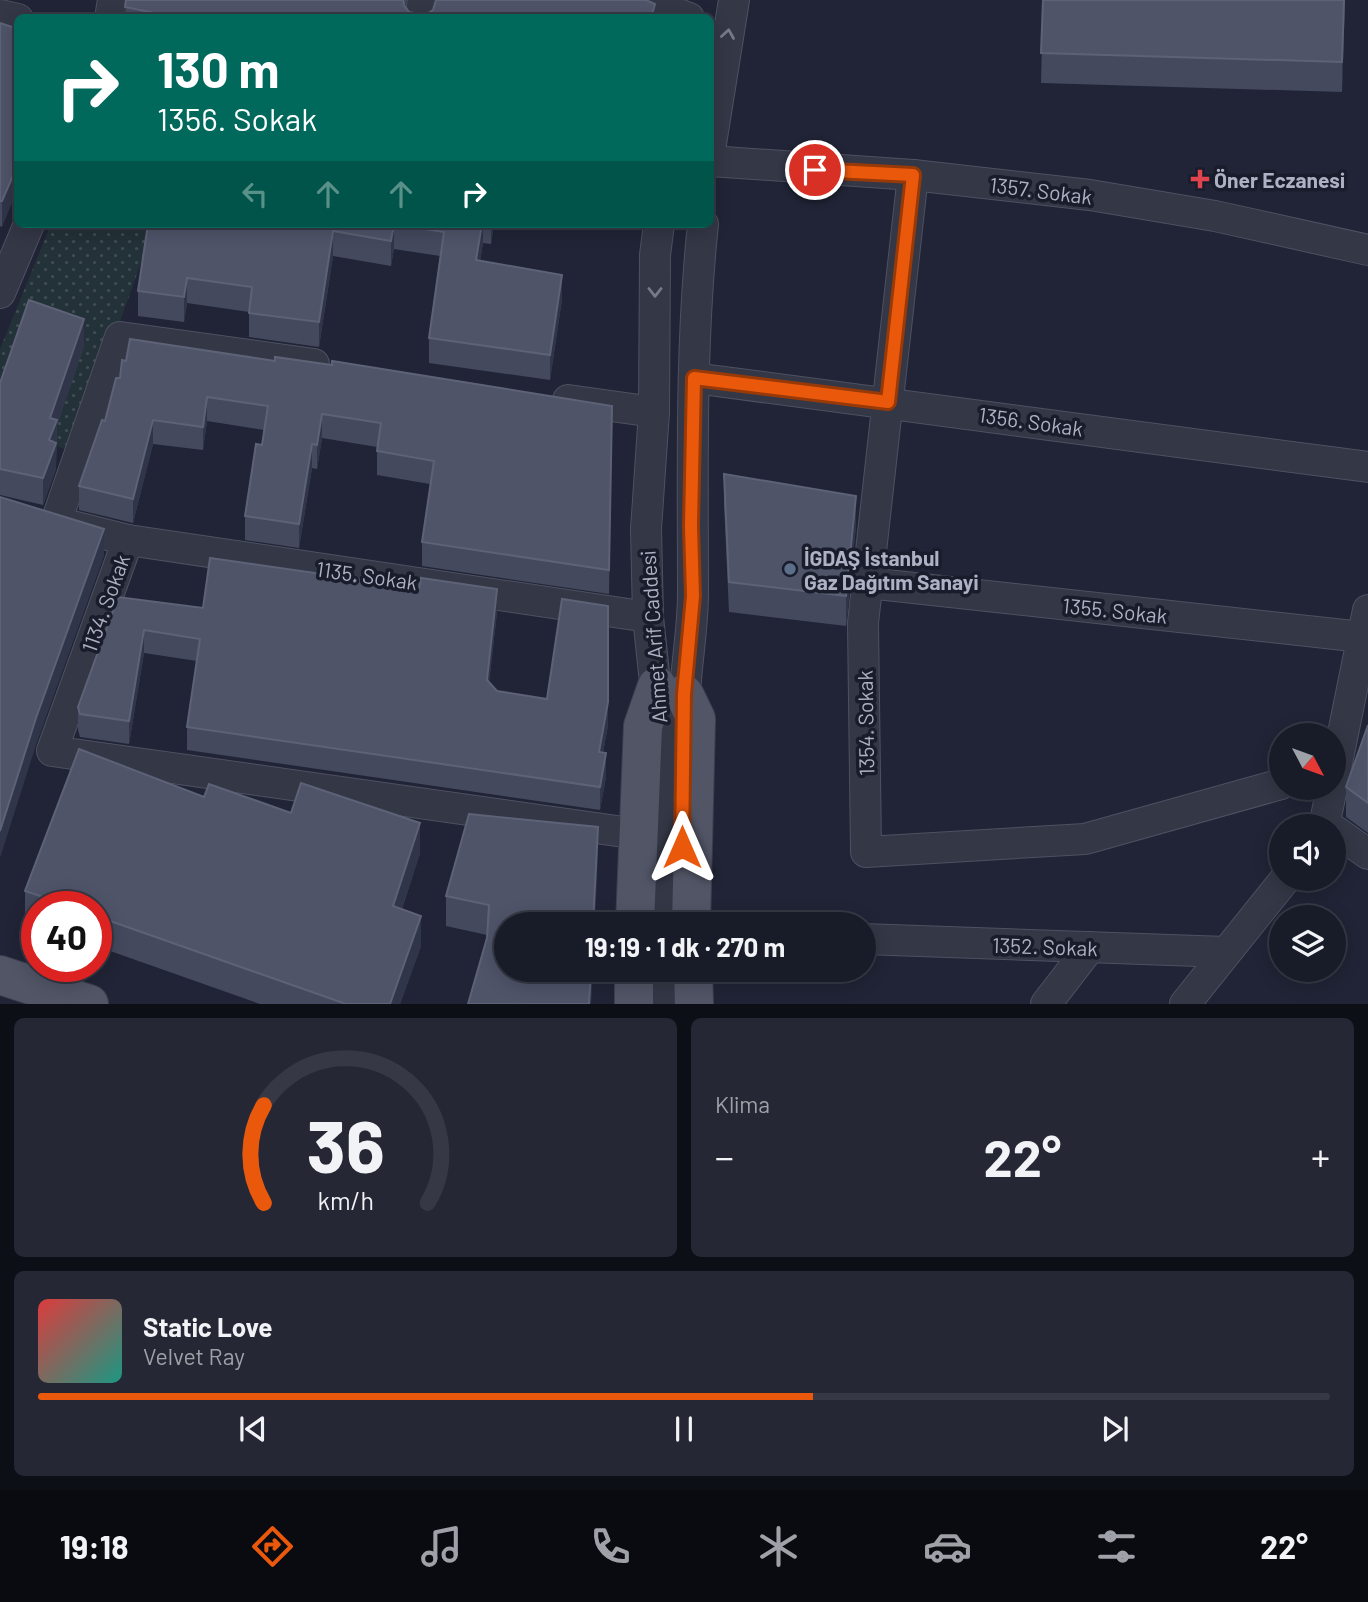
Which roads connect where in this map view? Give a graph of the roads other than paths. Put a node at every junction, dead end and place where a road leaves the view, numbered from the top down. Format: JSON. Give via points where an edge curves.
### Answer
{"nodes":[{"id":1,"x":641,"y":0,"type":"edge"},
{"id":2,"x":734,"y":0,"type":"edge"},
{"id":3,"x":679,"y":14,"type":"edge"},
{"id":4,"x":714,"y":125,"type":"edge"},
{"id":5,"x":714,"y":161,"type":"edge"},
{"id":6,"x":913,"y":175,"type":"junction"},
{"id":7,"x":27,"y":228,"type":"edge"},
{"id":8,"x":658,"y":228,"type":"edge"},
{"id":9,"x":703,"y":228,"type":"edge"},
{"id":10,"x":1368,"y":250,"type":"edge"},
{"id":11,"x":1,"y":288,"type":"edge"},
{"id":12,"x":339,"y":368,"type":"edge"},
{"id":13,"x":694,"y":378,"type":"junction"},
{"id":14,"x":545,"y":397,"type":"edge"},
{"id":15,"x":888,"y":402,"type":"junction"},
{"id":16,"x":654,"y":412,"type":"junction"},
{"id":17,"x":1368,"y":467,"type":"edge"},
{"id":18,"x":691,"y":526,"type":"junction"},
{"id":19,"x":646,"y":529,"type":"junction"},
{"id":20,"x":128,"y":540,"type":"junction"},
{"id":21,"x":868,"y":583,"type":"junction"},
{"id":22,"x":648,"y":617,"type":"junction"},
{"id":23,"x":1365,"y":624,"type":"edge"},
{"id":24,"x":670,"y":690,"type":"junction"},
{"id":25,"x":1358,"y":718,"type":"edge"},
{"id":26,"x":1346,"y":747,"type":"edge"},
{"id":27,"x":1269,"y":787,"type":"edge"},
{"id":28,"x":638,"y":834,"type":"junction"},
{"id":29,"x":1346,"y":839,"type":"edge"},
{"id":30,"x":1368,"y":854,"type":"edge"},
{"id":31,"x":1275,"y":891,"type":"edge"},
{"id":32,"x":635,"y":912,"type":"edge"},
{"id":33,"x":661,"y":912,"type":"edge"},
{"id":34,"x":681,"y":912,"type":"edge"},
{"id":35,"x":691,"y":912,"type":"edge"},
{"id":36,"x":876,"y":939,"type":"edge"},
{"id":37,"x":1090,"y":947,"type":"junction"},
{"id":38,"x":1226,"y":952,"type":"junction"},
{"id":39,"x":0,"y":975,"type":"edge"},
{"id":40,"x":634,"y":982,"type":"edge"},
{"id":41,"x":662,"y":982,"type":"edge"},
{"id":42,"x":681,"y":982,"type":"edge"},
{"id":43,"x":693,"y":982,"type":"edge"},
{"id":44,"x":89,"y":1003,"type":"edge"},
{"id":45,"x":634,"y":1003,"type":"edge"},
{"id":46,"x":662,"y":1003,"type":"edge"},
{"id":47,"x":681,"y":1003,"type":"edge"},
{"id":48,"x":694,"y":1003,"type":"edge"},
{"id":49,"x":1045,"y":1003,"type":"edge"},
{"id":50,"x":1185,"y":1003,"type":"edge"}],
"edges":[{"from":1,"to":3,"type":"street"},
{"from":4,"to":2,"type":"street","one_way":true},
{"from":5,"to":6,"type":"street","name":"1357. Sokak"},
{"from":6,"to":10,"type":"street","name":"1357. Sokak","via":[[1090,195],[1215,216]]},
{"from":6,"to":15,"type":"street","name":"1354. Sokak"},
{"from":7,"to":11,"type":"street"},
{"from":8,"to":16,"type":"street","name":"Ahmet Arif Caddesi","one_way":true},
{"from":9,"to":13,"type":"street","name":"Ahmet Arif Caddesi"},
{"from":12,"to":20,"type":"street","name":"1134. Sokak","via":[[120,337],[56,522]]},
{"from":13,"to":15,"type":"street","name":"1356. Sokak"},
{"from":13,"to":18,"type":"street","name":"Ahmet Arif Caddesi"},
{"from":14,"to":16,"type":"street"},
{"from":15,"to":17,"type":"street","name":"1356. Sokak"},
{"from":15,"to":21,"type":"street","name":"1354. Sokak"},
{"from":16,"to":19,"type":"street","name":"Ahmet Arif Caddesi"},
{"from":18,"to":19,"type":"street","via":[[685,546],[679,550],[659,549]]},
{"from":18,"to":24,"type":"street","name":"Ahmet Arif Caddesi","via":[[693,596]]},
{"from":19,"to":22,"type":"street","name":"Ahmet Arif Caddesi"},
{"from":20,"to":22,"type":"street","name":"1135. Sokak"},
{"from":20,"to":28,"type":"street","name":"1134. Sokak","via":[[52,751]]},
{"from":21,"to":23,"type":"street","name":"1355. Sokak"},
{"from":21,"to":27,"type":"street","name":"1354. Sokak","via":[[863,623],[866,852],[1084,839]]},
{"from":22,"to":24,"type":"street","name":"Ahmet Arif Caddesi"},
{"from":23,"to":25,"type":"street"},
{"from":24,"to":28,"type":"main road","via":[[643,726]]},
{"from":24,"to":33,"type":"street","name":"Ahmet Arif Caddesi","via":[[660,729]]},
{"from":24,"to":34,"type":"street","name":"Ahmet Arif Caddesi"},
{"from":24,"to":35,"type":"main road","via":[[696,719]]},
{"from":25,"to":26,"type":"street"},
{"from":28,"to":32,"type":"main road"},
{"from":29,"to":30,"type":"street"},
{"from":31,"to":38,"type":"street"},
{"from":36,"to":37,"type":"street","name":"1352. Sokak"},
{"from":37,"to":38,"type":"street","name":"1352. Sokak"},
{"from":37,"to":49,"type":"street"},
{"from":38,"to":50,"type":"street"},
{"from":39,"to":44,"type":"main road"},
{"from":40,"to":45,"type":"main road"},
{"from":41,"to":46,"type":"street"},
{"from":42,"to":47,"type":"street"},
{"from":43,"to":48,"type":"main road"}]}
